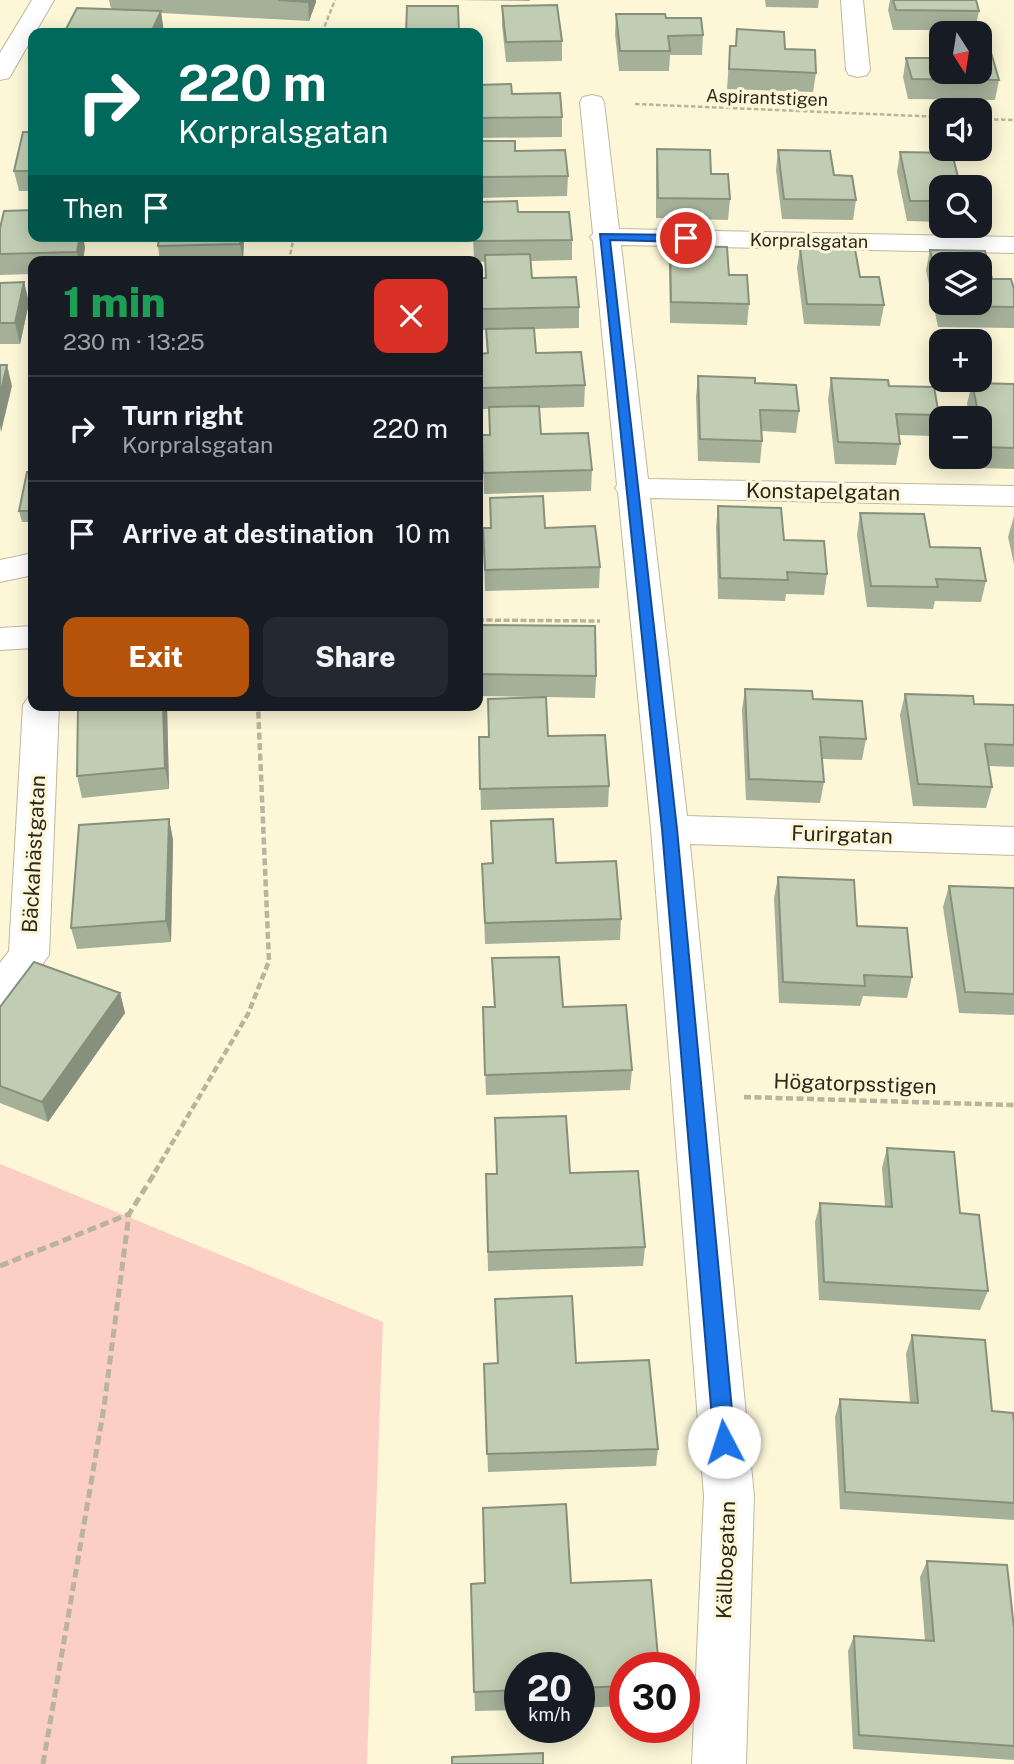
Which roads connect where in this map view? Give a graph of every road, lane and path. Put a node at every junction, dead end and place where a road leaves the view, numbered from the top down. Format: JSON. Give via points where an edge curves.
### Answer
{"nodes":[{"id":1,"x":43,"y":0,"type":"edge"},
{"id":2,"x":335,"y":0,"type":"edge"},
{"id":3,"x":852,"y":0,"type":"edge"},
{"id":4,"x":324,"y":28,"type":"edge"},
{"id":5,"x":858,"y":70,"type":"dead end"},
{"id":6,"x":0,"y":73,"type":"edge"},
{"id":7,"x":592,"y":102,"type":"joint"},
{"id":8,"x":929,"y":116,"type":"edge"},
{"id":9,"x":992,"y":119,"type":"edge"},
{"id":10,"x":1014,"y":120,"type":"edge"},
{"id":11,"x":604,"y":237,"type":"junction"},
{"id":12,"x":1014,"y":245,"type":"edge"},
{"id":13,"x":631,"y":488,"type":"junction"},
{"id":14,"x":1014,"y":496,"type":"edge"},
{"id":15,"x":28,"y":565,"type":"edge"},
{"id":16,"x":0,"y":571,"type":"edge"},
{"id":17,"x":483,"y":620,"type":"edge"},
{"id":18,"x":647,"y":622,"type":"junction"},
{"id":19,"x":28,"y":637,"type":"edge"},
{"id":20,"x":0,"y":639,"type":"edge"},
{"id":21,"x":41,"y":711,"type":"edge"},
{"id":22,"x":258,"y":711,"type":"edge"},
{"id":23,"x":670,"y":829,"type":"junction"},
{"id":24,"x":1014,"y":841,"type":"edge"},
{"id":25,"x":0,"y":993,"type":"edge"},
{"id":26,"x":695,"y":1096,"type":"junction"},
{"id":27,"x":1014,"y":1105,"type":"edge"},
{"id":28,"x":129,"y":1214,"type":"junction"},
{"id":29,"x":0,"y":1266,"type":"edge"},
{"id":30,"x":43,"y":1764,"type":"edge"},
{"id":31,"x":719,"y":1764,"type":"edge"}],
"edges":[{"from":1,"to":6,"type":"street"},
{"from":2,"to":4,"type":"path"},
{"from":3,"to":5,"type":"street"},
{"from":7,"to":8,"type":"path","name":"Aspirantstigen"},
{"from":7,"to":11,"type":"street","name":"Källbogatan"},
{"from":9,"to":10,"type":"path"},
{"from":11,"to":12,"type":"street","name":"Korpralsgatan"},
{"from":11,"to":13,"type":"street","name":"Källbogatan"},
{"from":13,"to":14,"type":"street","name":"Konstapelgatan"},
{"from":13,"to":18,"type":"street","name":"Källbogatan"},
{"from":15,"to":16,"type":"street"},
{"from":17,"to":18,"type":"path"},
{"from":18,"to":23,"type":"street","name":"Källbogatan"},
{"from":19,"to":20,"type":"street"},
{"from":21,"to":25,"type":"street","name":"Bäckahästgatan","via":[[29,955]]},
{"from":22,"to":28,"type":"path","via":[[269,961],[248,1014]]},
{"from":23,"to":24,"type":"street","name":"Furirgatan"},
{"from":23,"to":26,"type":"street","name":"Källbogatan"},
{"from":26,"to":27,"type":"path","name":"Högatorpsstigen"},
{"from":26,"to":31,"type":"street","name":"Källbogatan","via":[[729,1496]]},
{"from":28,"to":29,"type":"path"},
{"from":28,"to":30,"type":"path","via":[[104,1407]]}]}
